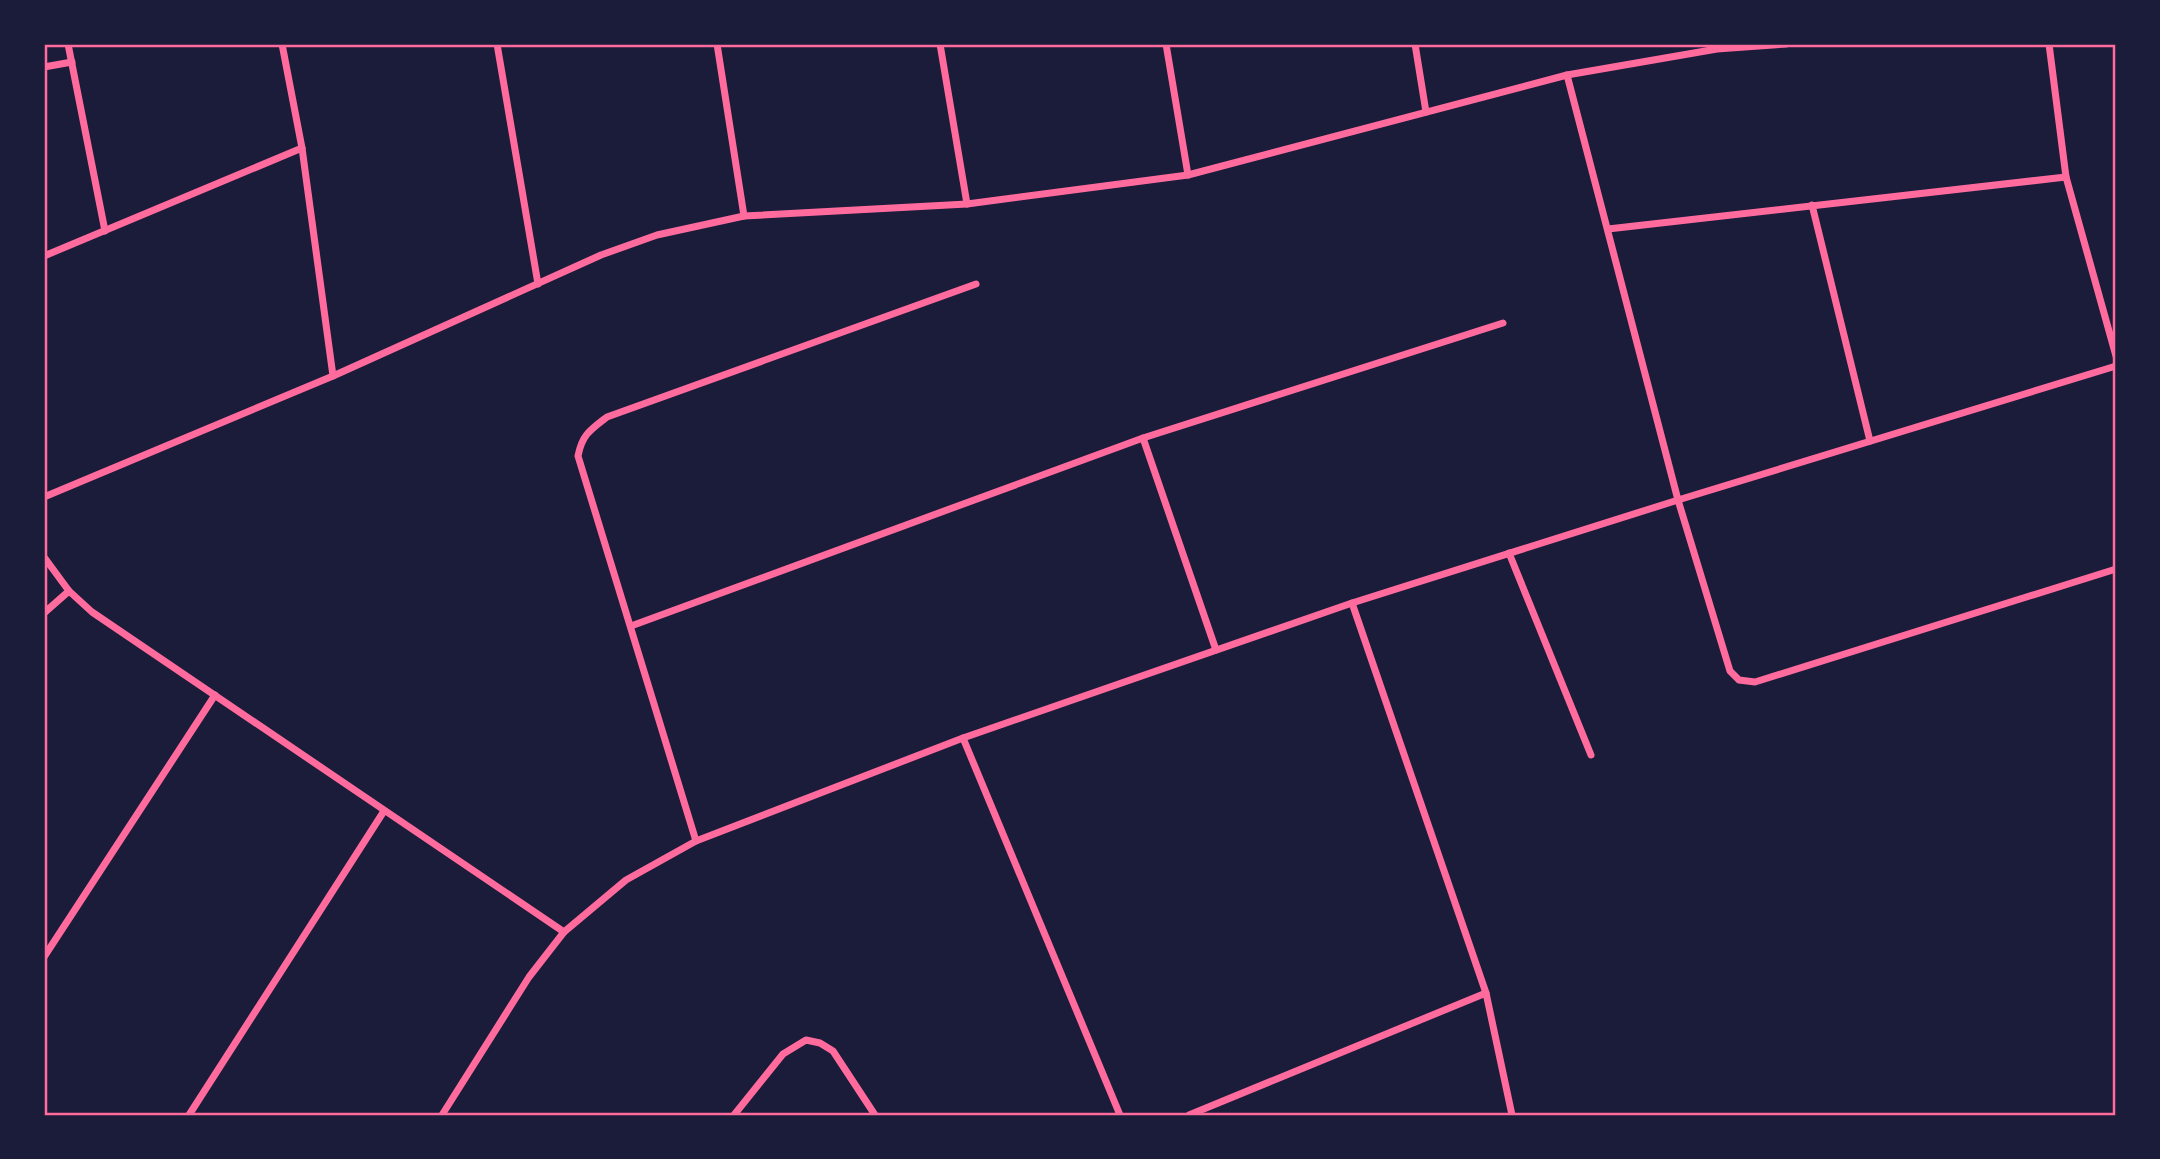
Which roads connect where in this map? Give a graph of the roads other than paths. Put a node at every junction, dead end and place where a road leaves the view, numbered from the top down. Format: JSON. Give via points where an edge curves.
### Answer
{"nodes":[{"id":1,"x":68,"y":44,"type":"edge"},
{"id":2,"x":282,"y":44,"type":"edge"},
{"id":3,"x":497,"y":44,"type":"edge"},
{"id":4,"x":717,"y":44,"type":"edge"},
{"id":5,"x":940,"y":44,"type":"edge"},
{"id":6,"x":1166,"y":44,"type":"edge"},
{"id":7,"x":1415,"y":44,"type":"edge"},
{"id":8,"x":1786,"y":44,"type":"edge"},
{"id":9,"x":2049,"y":44,"type":"edge"},
{"id":10,"x":72,"y":62,"type":"junction"},
{"id":11,"x":44,"y":67,"type":"edge"},
{"id":12,"x":1567,"y":75,"type":"junction"},
{"id":13,"x":1426,"y":112,"type":"junction"},
{"id":14,"x":302,"y":148,"type":"junction"},
{"id":15,"x":1188,"y":175,"type":"junction"},
{"id":16,"x":2066,"y":177,"type":"junction"},
{"id":17,"x":967,"y":204,"type":"junction"},
{"id":18,"x":1812,"y":205,"type":"junction"},
{"id":19,"x":744,"y":216,"type":"junction"},
{"id":20,"x":1608,"y":229,"type":"junction"},
{"id":21,"x":105,"y":231,"type":"junction"},
{"id":22,"x":44,"y":256,"type":"edge"},
{"id":23,"x":538,"y":284,"type":"junction"},
{"id":24,"x":976,"y":284,"type":"dead end"},
{"id":25,"x":1503,"y":323,"type":"dead end"},
{"id":26,"x":2116,"y":356,"type":"edge"},
{"id":27,"x":2116,"y":366,"type":"edge"},
{"id":28,"x":333,"y":376,"type":"junction"},
{"id":29,"x":1143,"y":438,"type":"junction"},
{"id":30,"x":1870,"y":441,"type":"junction"},
{"id":31,"x":44,"y":497,"type":"edge"},
{"id":32,"x":1678,"y":499,"type":"junction"},
{"id":33,"x":1509,"y":554,"type":"junction"},
{"id":34,"x":44,"y":557,"type":"edge"},
{"id":35,"x":2116,"y":569,"type":"edge"},
{"id":36,"x":69,"y":591,"type":"junction"},
{"id":37,"x":1352,"y":603,"type":"junction"},
{"id":38,"x":44,"y":613,"type":"edge"},
{"id":39,"x":631,"y":626,"type":"junction"},
{"id":40,"x":1216,"y":650,"type":"junction"},
{"id":41,"x":215,"y":695,"type":"junction"},
{"id":42,"x":963,"y":738,"type":"junction"},
{"id":43,"x":1591,"y":755,"type":"dead end"},
{"id":44,"x":384,"y":811,"type":"junction"},
{"id":45,"x":696,"y":841,"type":"junction"},
{"id":46,"x":564,"y":932,"type":"junction"},
{"id":47,"x":44,"y":957,"type":"edge"},
{"id":48,"x":1486,"y":993,"type":"junction"},
{"id":49,"x":189,"y":1115,"type":"edge"},
{"id":50,"x":442,"y":1115,"type":"edge"},
{"id":51,"x":734,"y":1115,"type":"edge"},
{"id":52,"x":875,"y":1115,"type":"edge"},
{"id":53,"x":1120,"y":1115,"type":"edge"},
{"id":54,"x":1189,"y":1115,"type":"edge"},
{"id":55,"x":1513,"y":1115,"type":"edge"}],
"edges":[{"from":1,"to":10,"type":"street"},
{"from":2,"to":14,"type":"street"},
{"from":3,"to":23,"type":"street"},
{"from":4,"to":19,"type":"street"},
{"from":5,"to":17,"type":"street"},
{"from":6,"to":15,"type":"street"},
{"from":7,"to":13,"type":"street"},
{"from":8,"to":12,"type":"street","via":[[1717,49]]},
{"from":9,"to":16,"type":"street"},
{"from":10,"to":11,"type":"street"},
{"from":10,"to":21,"type":"street"},
{"from":12,"to":13,"type":"street"},
{"from":12,"to":20,"type":"street"},
{"from":13,"to":15,"type":"street"},
{"from":14,"to":21,"type":"street"},
{"from":14,"to":28,"type":"street"},
{"from":15,"to":17,"type":"street"},
{"from":16,"to":18,"type":"street"},
{"from":16,"to":26,"type":"street"},
{"from":17,"to":19,"type":"street"},
{"from":18,"to":20,"type":"street"},
{"from":18,"to":30,"type":"street"},
{"from":19,"to":23,"type":"street","via":[[657,236]]},
{"from":20,"to":32,"type":"street"},
{"from":21,"to":22,"type":"street"},
{"from":23,"to":28,"type":"street"},
{"from":24,"to":39,"type":"street","via":[[607,417],[593,427],[581,440],[579,456]]},
{"from":25,"to":29,"type":"street"},
{"from":27,"to":30,"type":"street"},
{"from":28,"to":31,"type":"street"},
{"from":29,"to":39,"type":"street"},
{"from":29,"to":40,"type":"street"},
{"from":30,"to":32,"type":"street"},
{"from":32,"to":33,"type":"street"},
{"from":32,"to":35,"type":"street","via":[[1730,671],[1739,680],[1755,681]]},
{"from":33,"to":37,"type":"street"},
{"from":33,"to":43,"type":"street"},
{"from":34,"to":36,"type":"street"},
{"from":36,"to":38,"type":"street"},
{"from":36,"to":41,"type":"street","via":[[92,612]]},
{"from":37,"to":40,"type":"street"},
{"from":37,"to":48,"type":"street"},
{"from":39,"to":45,"type":"street"},
{"from":40,"to":42,"type":"street"},
{"from":41,"to":44,"type":"street"},
{"from":41,"to":47,"type":"street"},
{"from":42,"to":45,"type":"street"},
{"from":42,"to":53,"type":"street"},
{"from":44,"to":46,"type":"street"},
{"from":44,"to":49,"type":"street"},
{"from":45,"to":46,"type":"street","via":[[626,880]]},
{"from":46,"to":50,"type":"street","via":[[529,977]]},
{"from":48,"to":54,"type":"street"},
{"from":48,"to":55,"type":"street"},
{"from":51,"to":52,"type":"street","via":[[783,1054],[806,1040],[833,1051]]}]}
